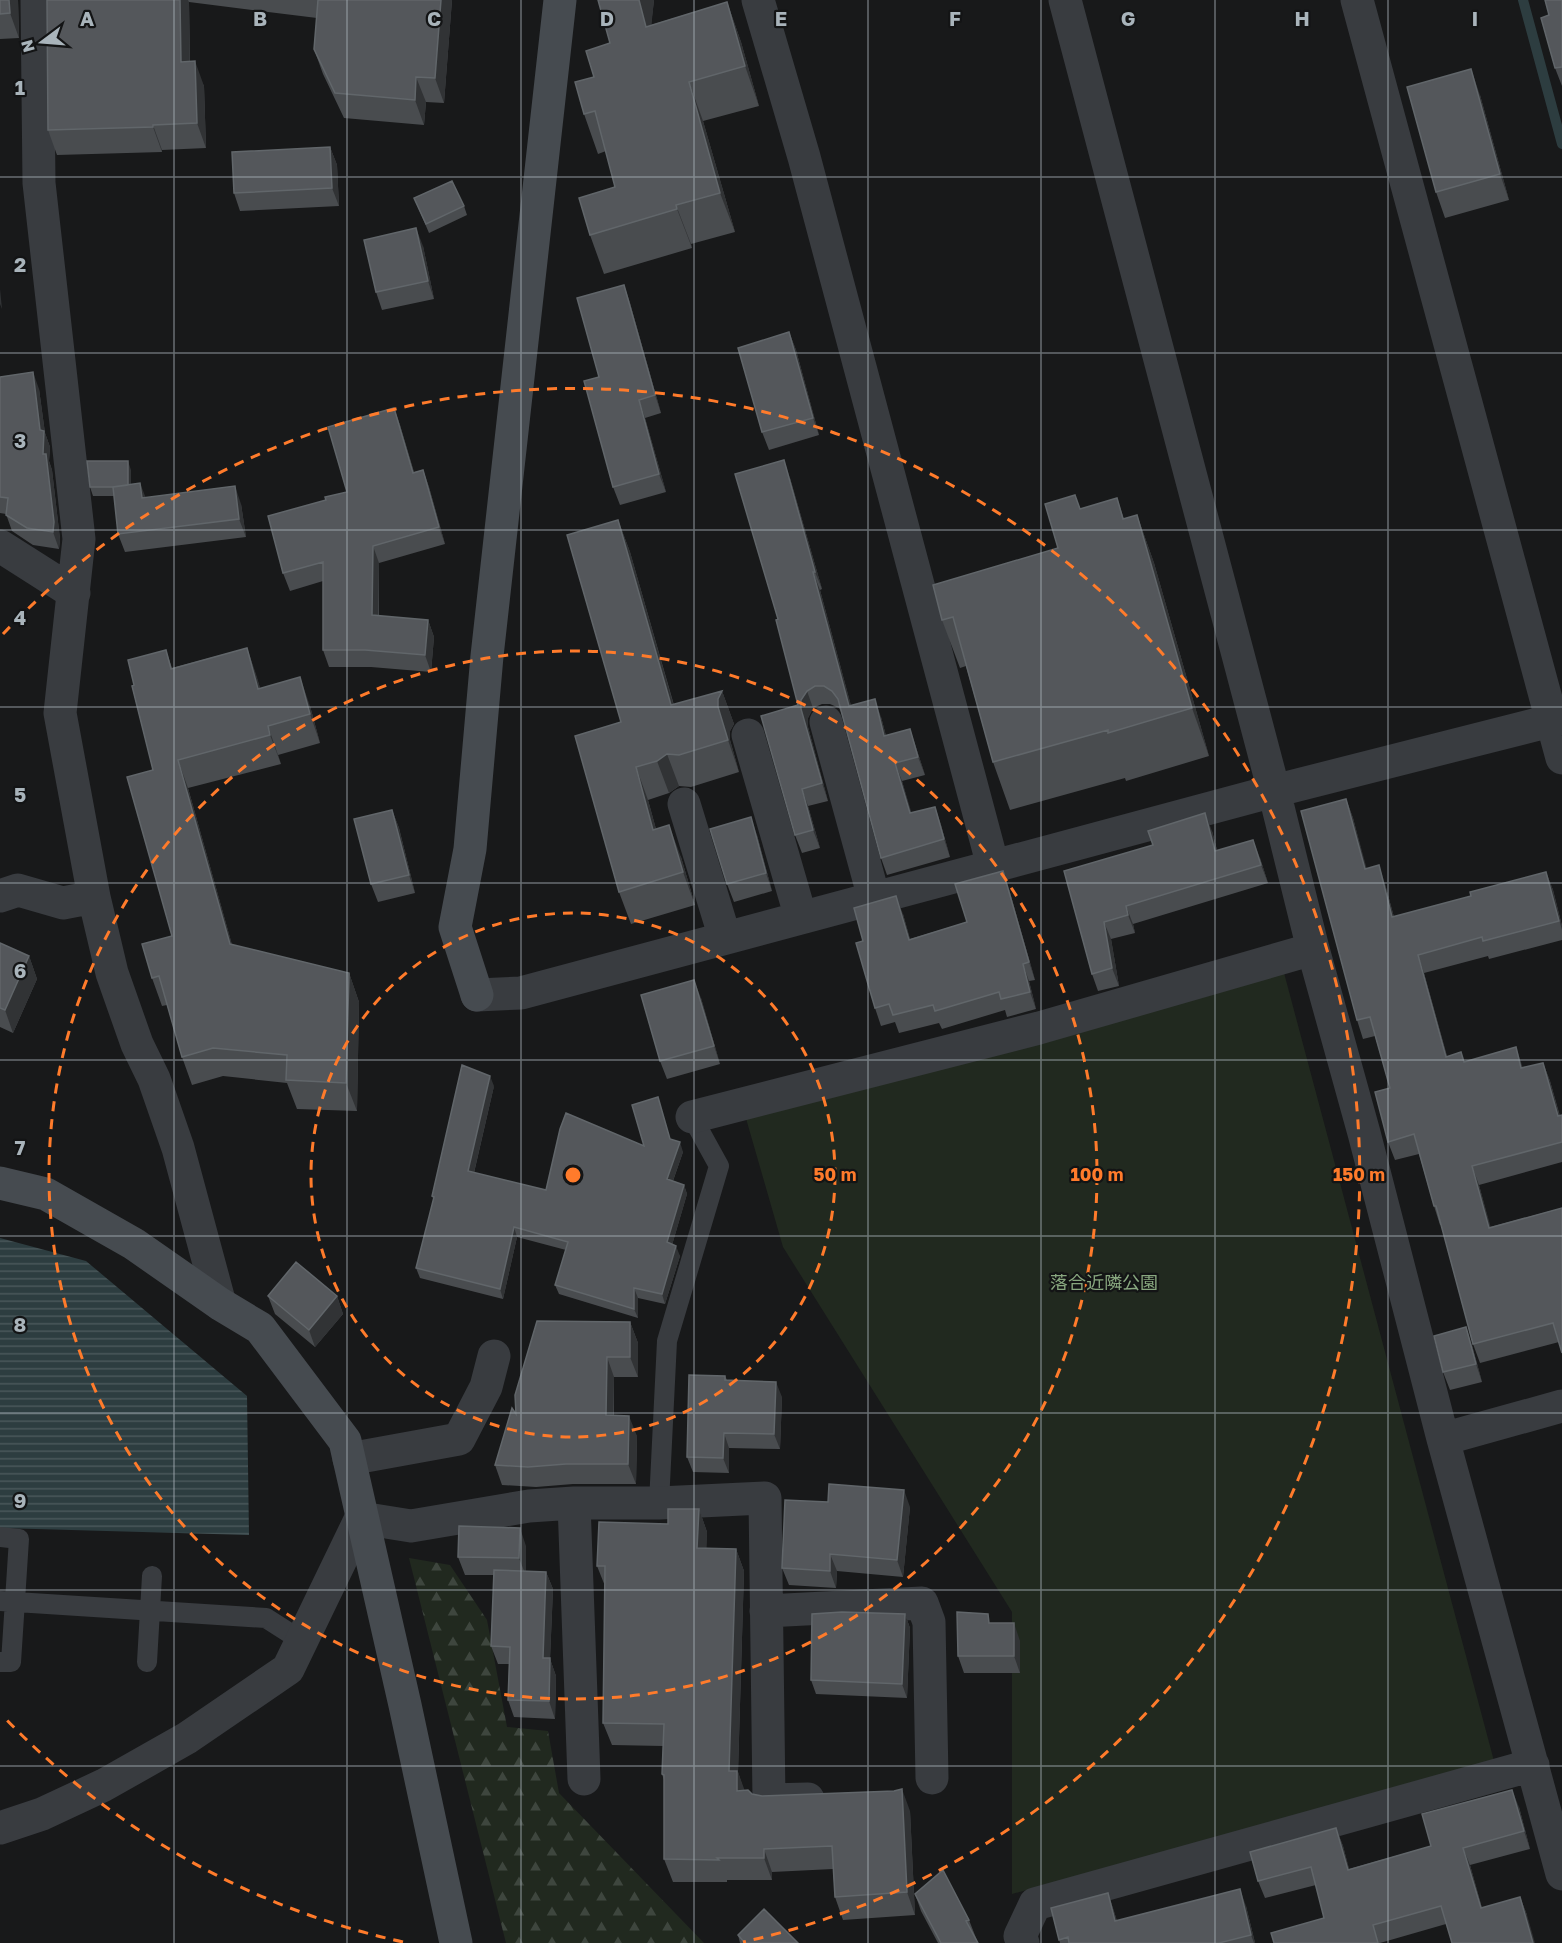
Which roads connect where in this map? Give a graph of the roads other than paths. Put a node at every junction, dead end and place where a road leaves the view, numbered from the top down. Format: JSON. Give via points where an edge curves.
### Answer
{"nodes":[{"id":1,"x":37,"y":0,"type":"edge"},
{"id":2,"x":560,"y":0,"type":"edge"},
{"id":3,"x":759,"y":0,"type":"edge"},
{"id":4,"x":1065,"y":0,"type":"edge"},
{"id":5,"x":1357,"y":0,"type":"edge"},
{"id":6,"x":0,"y":546,"type":"edge"},
{"id":7,"x":74,"y":593,"type":"junction"},
{"id":8,"x":1557,"y":720,"type":"edge"},
{"id":9,"x":826,"y":722,"type":"dead end"},
{"id":10,"x":748,"y":735,"type":"dead end"},
{"id":11,"x":1562,"y":758,"type":"edge"},
{"id":12,"x":1274,"y":791,"type":"junction"},
{"id":13,"x":684,"y":804,"type":"dead end"},
{"id":14,"x":993,"y":866,"type":"junction"},
{"id":15,"x":0,"y":896,"type":"edge"},
{"id":16,"x":94,"y":897,"type":"junction"},
{"id":17,"x":874,"y":898,"type":"junction"},
{"id":18,"x":801,"y":918,"type":"junction"},
{"id":19,"x":725,"y":938,"type":"junction"},
{"id":20,"x":1313,"y":949,"type":"junction"},
{"id":21,"x":692,"y":1118,"type":"joint"},
{"id":22,"x":0,"y":1183,"type":"edge"},
{"id":23,"x":220,"y":1304,"type":"junction"},
{"id":24,"x":494,"y":1356,"type":"dead end"},
{"id":25,"x":1562,"y":1406,"type":"edge"},
{"id":26,"x":1443,"y":1439,"type":"junction"},
{"id":27,"x":349,"y":1460,"type":"junction"},
{"id":28,"x":574,"y":1503,"type":"junction"},
{"id":29,"x":659,"y":1503,"type":"junction"},
{"id":30,"x":362,"y":1518,"type":"junction"},
{"id":31,"x":0,"y":1537,"type":"edge"},
{"id":32,"x":152,"y":1576,"type":"dead end"},
{"id":33,"x":7,"y":1602,"type":"edge"},
{"id":34,"x":150,"y":1611,"type":"junction"},
{"id":35,"x":766,"y":1611,"type":"junction"},
{"id":36,"x":302,"y":1641,"type":"junction"},
{"id":37,"x":0,"y":1662,"type":"edge"},
{"id":38,"x":147,"y":1662,"type":"dead end"},
{"id":39,"x":1533,"y":1765,"type":"junction"},
{"id":40,"x":932,"y":1778,"type":"dead end"},
{"id":41,"x":584,"y":1779,"type":"dead end"},
{"id":42,"x":835,"y":1798,"type":"edge"},
{"id":43,"x":0,"y":1828,"type":"edge"},
{"id":44,"x":1562,"y":1874,"type":"edge"},
{"id":45,"x":456,"y":1943,"type":"edge"},
{"id":46,"x":1023,"y":1943,"type":"edge"}],
"edges":[{"from":1,"to":7,"type":"street","via":[[39,183],[80,540]]},
{"from":2,"to":19,"type":"street","via":[[487,656],[470,849],[455,927],[477,995],[521,993]]},
{"from":3,"to":14,"type":"street"},
{"from":4,"to":12,"type":"street"},
{"from":5,"to":8,"type":"street"},
{"from":6,"to":7,"type":"street"},
{"from":7,"to":16,"type":"street","via":[[60,713]]},
{"from":8,"to":11,"type":"street"},
{"from":8,"to":12,"type":"street"},
{"from":9,"to":17,"type":"street"},
{"from":10,"to":18,"type":"street"},
{"from":12,"to":14,"type":"street"},
{"from":12,"to":20,"type":"street"},
{"from":13,"to":19,"type":"street"},
{"from":14,"to":17,"type":"street"},
{"from":15,"to":16,"type":"street","via":[[18,890],[63,903]]},
{"from":16,"to":23,"type":"street","via":[[112,973],[178,1148]]},
{"from":17,"to":18,"type":"street"},
{"from":18,"to":19,"type":"street"},
{"from":20,"to":21,"type":"street","via":[[1039,1028]]},
{"from":20,"to":26,"type":"street"},
{"from":21,"to":29,"type":"lane","via":[[719,1166],[667,1341]]},
{"from":22,"to":23,"type":"street","via":[[46,1194],[134,1244]]},
{"from":23,"to":27,"type":"street","via":[[260,1328],[345,1441]]},
{"from":24,"to":27,"type":"street","via":[[486,1387],[459,1439]]},
{"from":25,"to":26,"type":"street"},
{"from":26,"to":39,"type":"street"},
{"from":27,"to":30,"type":"street"},
{"from":28,"to":29,"type":"street"},
{"from":28,"to":30,"type":"street","via":[[529,1506],[411,1526]]},
{"from":28,"to":41,"type":"street"},
{"from":29,"to":35,"type":"street","via":[[765,1498]]},
{"from":30,"to":36,"type":"street"},
{"from":30,"to":45,"type":"street"},
{"from":31,"to":33,"type":"lane","via":[[19,1539]]},
{"from":32,"to":34,"type":"lane"},
{"from":33,"to":34,"type":"lane"},
{"from":33,"to":37,"type":"lane","via":[[11,1662]]},
{"from":34,"to":36,"type":"lane","via":[[267,1618]]},
{"from":34,"to":38,"type":"lane"},
{"from":35,"to":40,"type":"street","via":[[922,1603],[929,1622]]},
{"from":35,"to":42,"type":"street","via":[[769,1800]]},
{"from":36,"to":43,"type":"street","via":[[288,1669],[187,1738],[104,1785],[42,1814]]},
{"from":39,"to":44,"type":"street"},
{"from":39,"to":46,"type":"street","via":[[1035,1904],[1020,1936]]}]}
